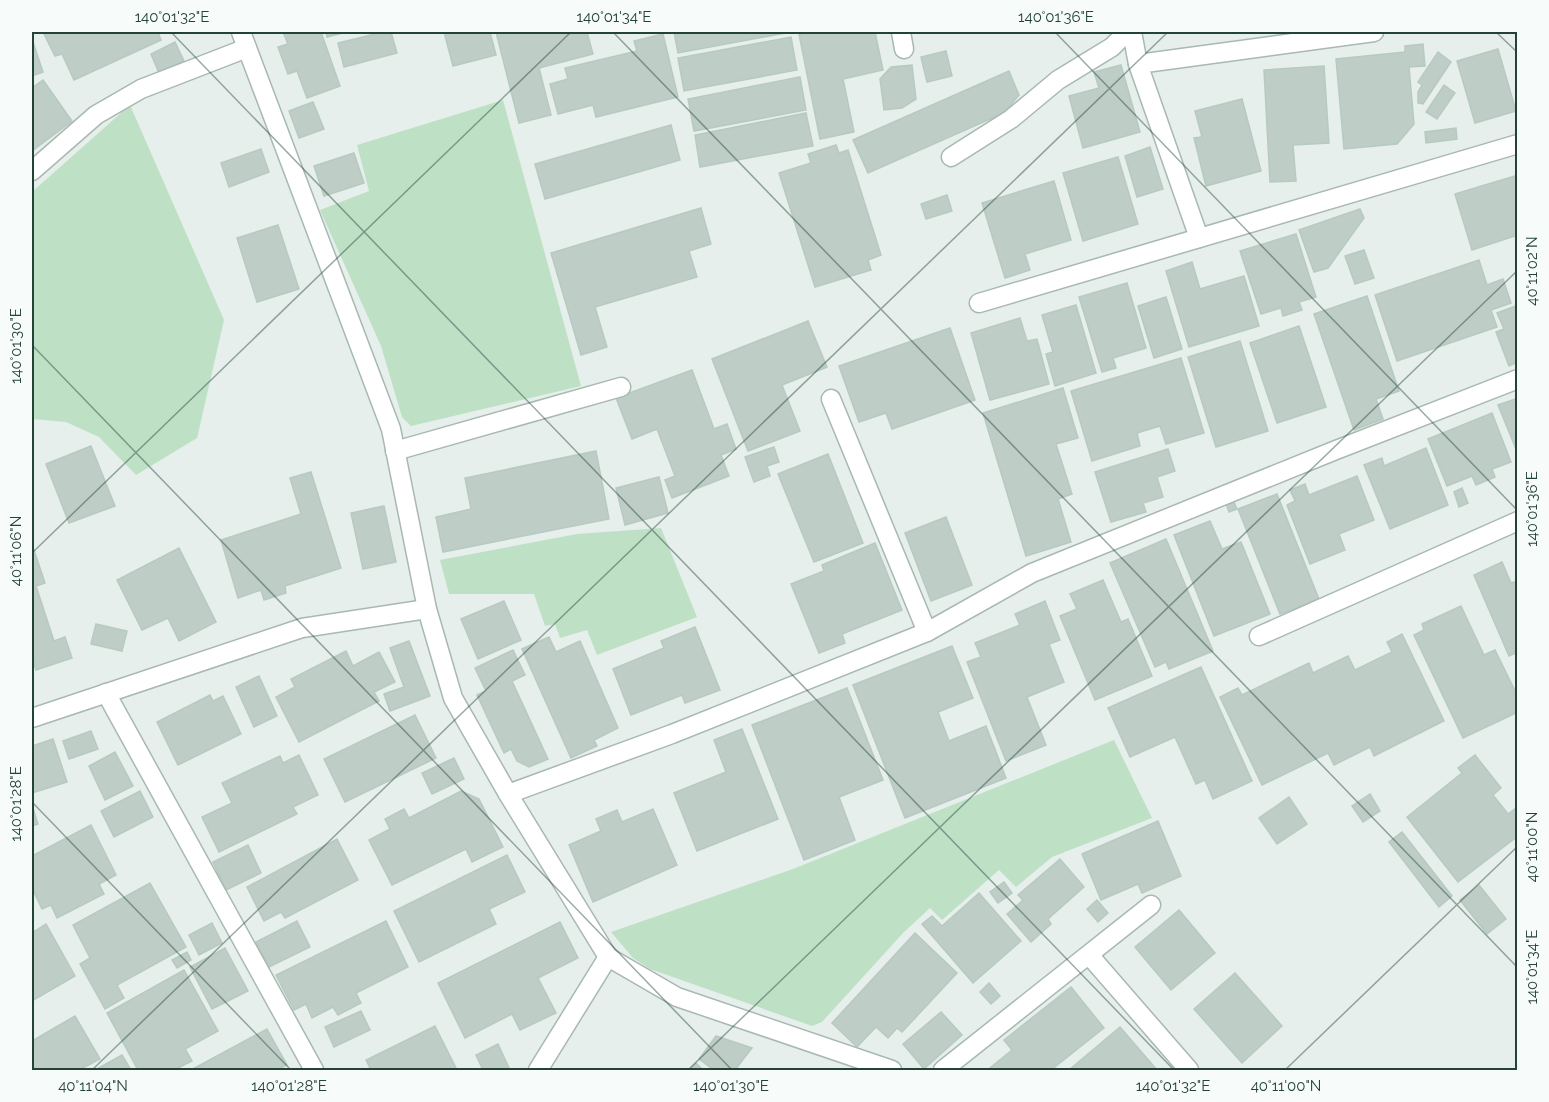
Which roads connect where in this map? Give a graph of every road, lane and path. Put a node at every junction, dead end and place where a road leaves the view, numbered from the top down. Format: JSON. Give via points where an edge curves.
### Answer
{"nodes":[{"id":1,"x":1127,"y":32,"type":"edge"},
{"id":2,"x":1132,"y":32,"type":"edge"},
{"id":3,"x":1374,"y":32,"type":"edge"},
{"id":4,"x":244,"y":40,"type":"edge"},
{"id":5,"x":1138,"y":64,"type":"junction"},
{"id":6,"x":1518,"y":144,"type":"edge"},
{"id":7,"x":951,"y":158,"type":"dead end"},
{"id":8,"x":32,"y":171,"type":"edge"},
{"id":9,"x":1199,"y":238,"type":"junction"},
{"id":10,"x":979,"y":303,"type":"dead end"},
{"id":11,"x":1518,"y":379,"type":"edge"},
{"id":12,"x":621,"y":387,"type":"dead end"},
{"id":13,"x":831,"y":399,"type":"dead end"},
{"id":14,"x":395,"y":451,"type":"junction"},
{"id":15,"x":1518,"y":521,"type":"edge"},
{"id":16,"x":427,"y":609,"type":"junction"},
{"id":17,"x":927,"y":632,"type":"junction"},
{"id":18,"x":1259,"y":636,"type":"dead end"},
{"id":19,"x":106,"y":693,"type":"junction"},
{"id":20,"x":32,"y":717,"type":"edge"},
{"id":21,"x":508,"y":794,"type":"junction"},
{"id":22,"x":1151,"y":905,"type":"dead end"},
{"id":23,"x":1089,"y":955,"type":"junction"},
{"id":24,"x":608,"y":957,"type":"junction"},
{"id":25,"x":314,"y":1071,"type":"edge"},
{"id":26,"x":538,"y":1071,"type":"edge"},
{"id":27,"x":892,"y":1071,"type":"edge"},
{"id":28,"x":944,"y":1071,"type":"edge"},
{"id":29,"x":1189,"y":1071,"type":"edge"}],
"edges":[{"from":1,"to":7,"type":"street","via":[[1112,47],[1058,80],[1011,119]]},
{"from":2,"to":5,"type":"street"},
{"from":3,"to":5,"type":"street"},
{"from":4,"to":8,"type":"street","via":[[96,115]]},
{"from":4,"to":14,"type":"street","via":[[391,429]]},
{"from":5,"to":9,"type":"street"},
{"from":6,"to":9,"type":"street"},
{"from":9,"to":10,"type":"street"},
{"from":11,"to":17,"type":"street","via":[[1032,573]]},
{"from":12,"to":14,"type":"street"},
{"from":13,"to":17,"type":"street"},
{"from":14,"to":16,"type":"street"},
{"from":15,"to":18,"type":"street"},
{"from":16,"to":19,"type":"street","via":[[302,628]]},
{"from":16,"to":21,"type":"street","via":[[453,698]]},
{"from":17,"to":21,"type":"street","via":[[672,734]]},
{"from":19,"to":20,"type":"street"},
{"from":19,"to":25,"type":"street"},
{"from":21,"to":24,"type":"street"},
{"from":22,"to":23,"type":"street"},
{"from":23,"to":28,"type":"street"},
{"from":23,"to":29,"type":"street"},
{"from":24,"to":26,"type":"street"},
{"from":24,"to":27,"type":"street","via":[[677,997]]}]}
